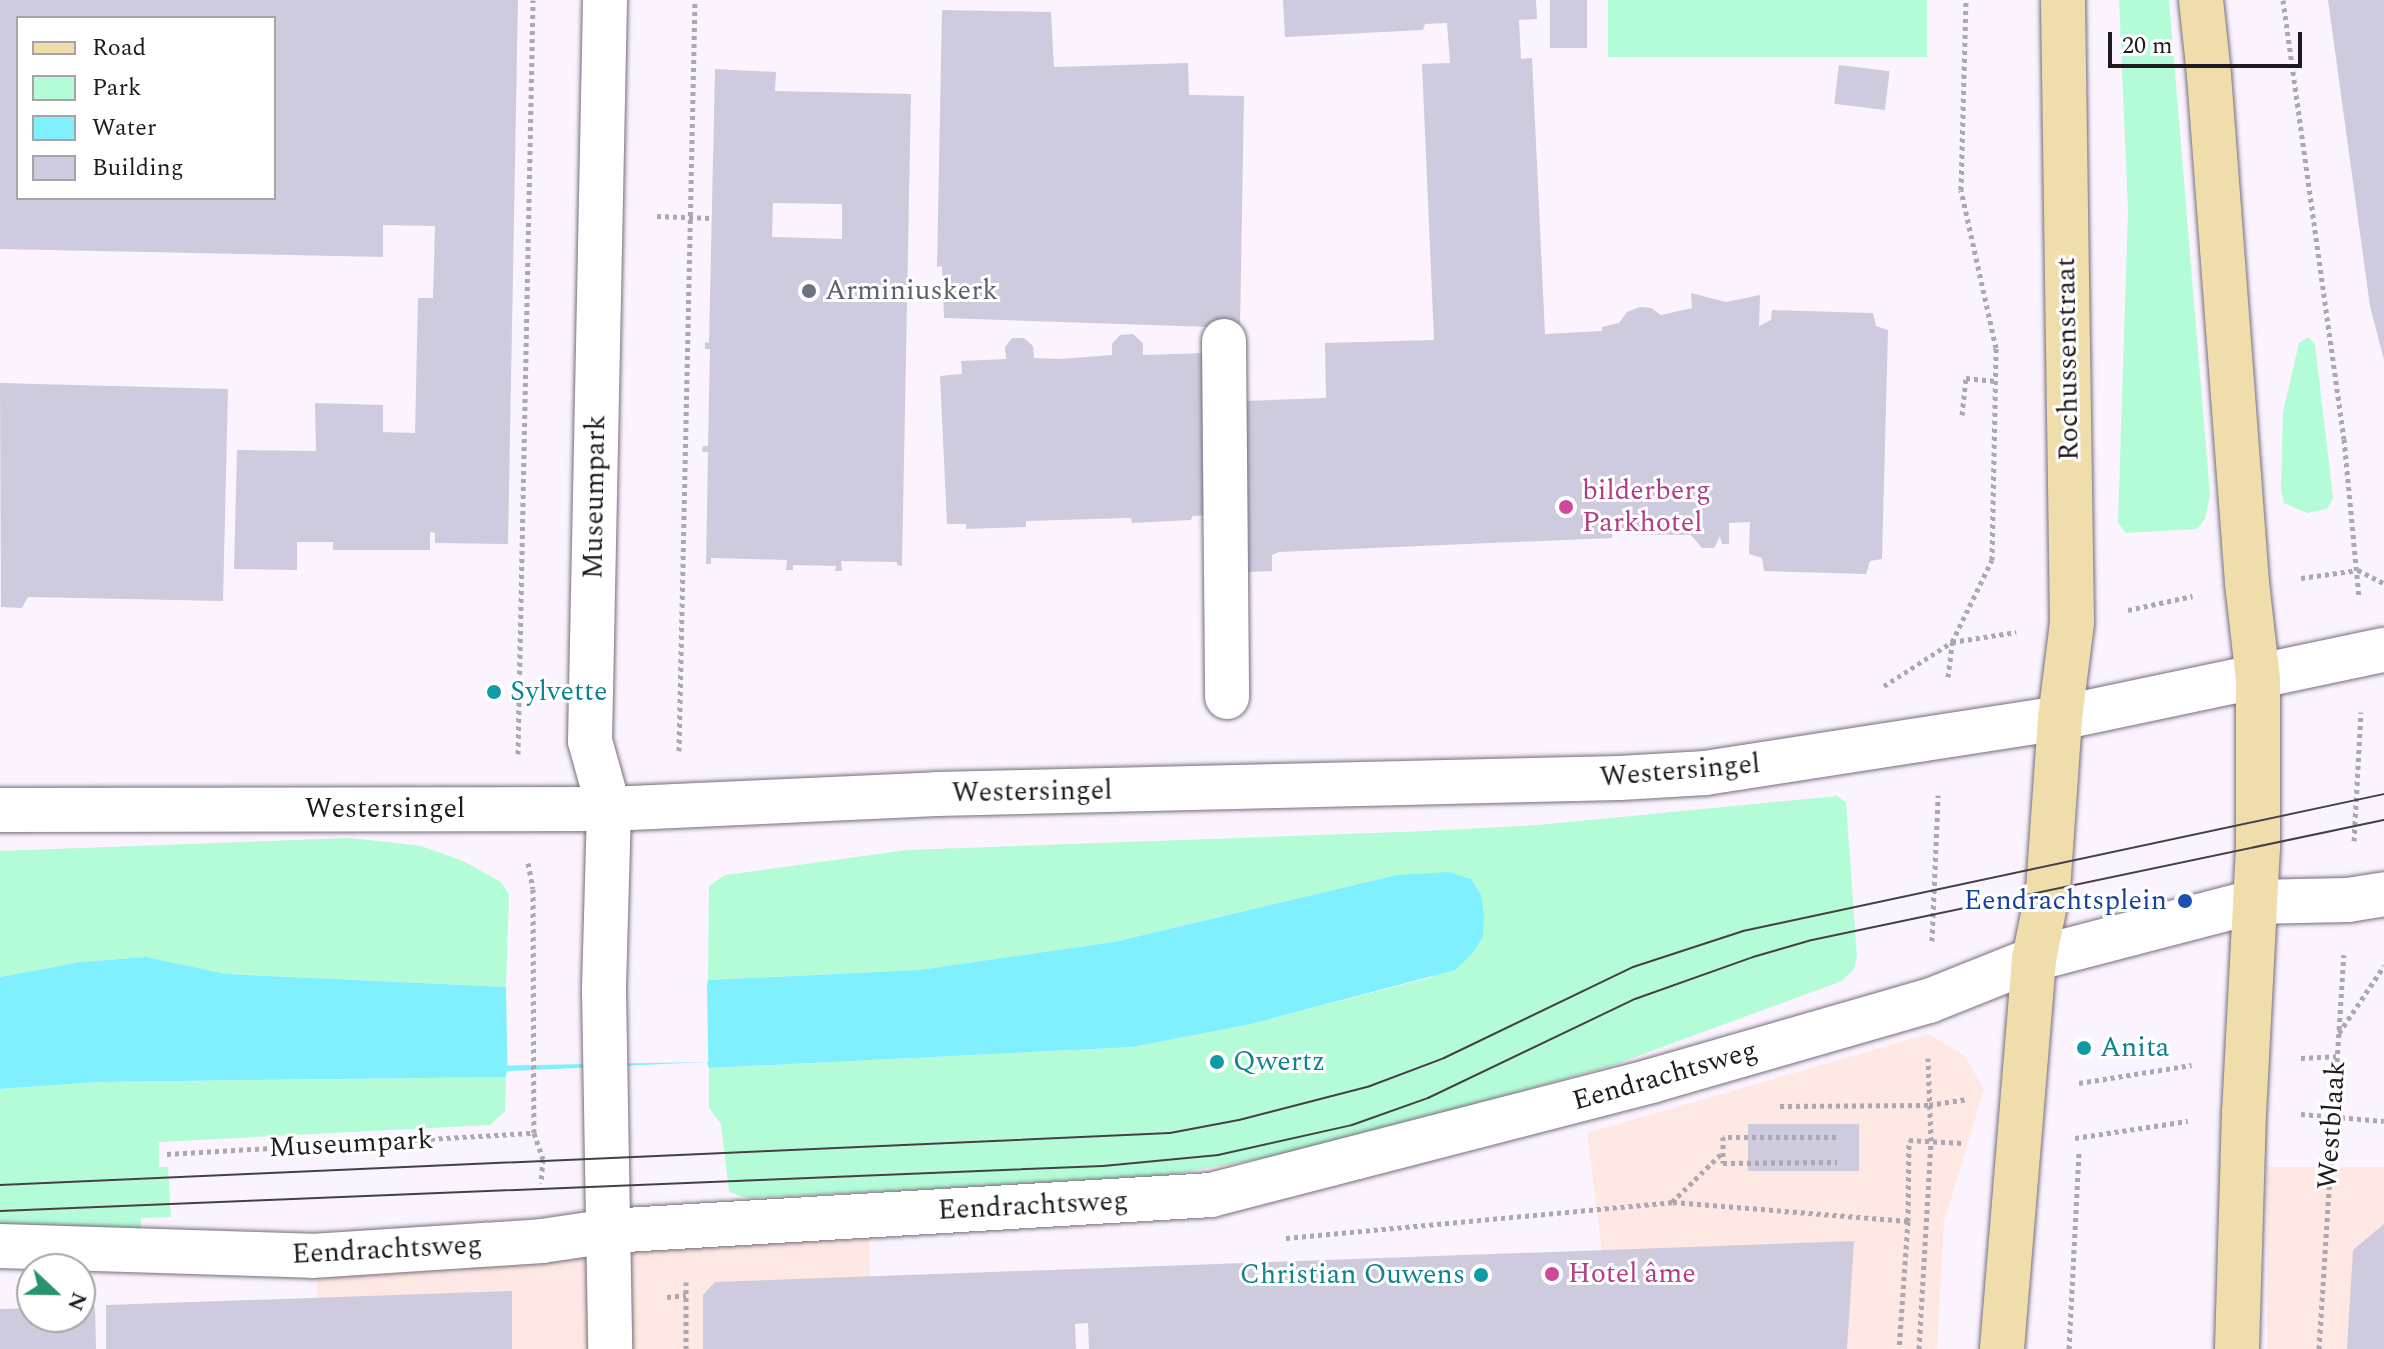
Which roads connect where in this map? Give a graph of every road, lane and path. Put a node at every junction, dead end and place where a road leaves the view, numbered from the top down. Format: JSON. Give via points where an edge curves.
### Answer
{"nodes":[{"id":1,"x":533,"y":0,"type":"edge"},
{"id":2,"x":605,"y":0,"type":"edge"},
{"id":3,"x":695,"y":0,"type":"edge"},
{"id":4,"x":1966,"y":0,"type":"edge"},
{"id":5,"x":2063,"y":0,"type":"edge"},
{"id":6,"x":2201,"y":0,"type":"edge"},
{"id":7,"x":2283,"y":0,"type":"edge"},
{"id":8,"x":1224,"y":341,"type":"dead end"},
{"id":9,"x":1995,"y":381,"type":"junction"},
{"id":10,"x":1962,"y":415,"type":"dead end"},
{"id":11,"x":2358,"y":570,"type":"junction"},
{"id":12,"x":2247,"y":583,"type":"junction"},
{"id":13,"x":2384,"y":583,"type":"edge"},
{"id":14,"x":2072,"y":623,"type":"junction"},
{"id":15,"x":1952,"y":642,"type":"junction"},
{"id":16,"x":2374,"y":653,"type":"edge"},
{"id":17,"x":2258,"y":679,"type":"junction"},
{"id":18,"x":1227,"y":697,"type":"dead end"},
{"id":19,"x":2060,"y":718,"type":"junction"},
{"id":20,"x":1941,"y":736,"type":"junction"},
{"id":21,"x":518,"y":740,"type":"dead end"},
{"id":22,"x":678,"y":804,"type":"junction"},
{"id":23,"x":609,"y":809,"type":"junction"},
{"id":24,"x":0,"y":810,"type":"edge"},
{"id":25,"x":2366,"y":897,"type":"edge"},
{"id":26,"x":2253,"y":902,"type":"junction"},
{"id":27,"x":2034,"y":959,"type":"junction"},
{"id":28,"x":2384,"y":966,"type":"edge"},
{"id":29,"x":533,"y":994,"type":"dead end"},
{"id":30,"x":1929,"y":1001,"type":"junction"},
{"id":31,"x":2339,"y":1033,"type":"junction"},
{"id":32,"x":2336,"y":1056,"type":"junction"},
{"id":33,"x":2249,"y":1060,"type":"junction"},
{"id":34,"x":533,"y":1070,"type":"dead end"},
{"id":35,"x":2025,"y":1092,"type":"junction"},
{"id":36,"x":1929,"y":1105,"type":"junction"},
{"id":37,"x":2244,"y":1112,"type":"junction"},
{"id":38,"x":2334,"y":1115,"type":"junction"},
{"id":39,"x":2384,"y":1121,"type":"edge"},
{"id":40,"x":534,"y":1133,"type":"dead end"},
{"id":41,"x":1836,"y":1137,"type":"dead end"},
{"id":42,"x":2080,"y":1137,"type":"junction"},
{"id":43,"x":1931,"y":1141,"type":"junction"},
{"id":44,"x":2019,"y":1146,"type":"junction"},
{"id":45,"x":167,"y":1154,"type":"dead end"},
{"id":46,"x":1837,"y":1162,"type":"dead end"},
{"id":47,"x":1672,"y":1202,"type":"dead end"},
{"id":48,"x":1908,"y":1221,"type":"junction"},
{"id":49,"x":609,"y":1231,"type":"junction"},
{"id":50,"x":0,"y":1246,"type":"edge"},
{"id":51,"x":610,"y":1349,"type":"edge"},
{"id":52,"x":1899,"y":1349,"type":"edge"},
{"id":53,"x":1919,"y":1349,"type":"edge"},
{"id":54,"x":2002,"y":1349,"type":"edge"},
{"id":55,"x":2069,"y":1349,"type":"edge"},
{"id":56,"x":2237,"y":1349,"type":"edge"},
{"id":57,"x":2319,"y":1349,"type":"edge"}],
"edges":[{"from":1,"to":21,"type":"path"},
{"from":2,"to":23,"type":"street","name":"Museumpark","via":[[590,741]]},
{"from":3,"to":22,"type":"path"},
{"from":4,"to":9,"type":"path","via":[[1961,190],[1996,348]]},
{"from":5,"to":14,"type":"main road","name":"Rochussenstraat"},
{"from":6,"to":12,"type":"main road"},
{"from":7,"to":11,"type":"path"},
{"from":8,"to":18,"type":"street"},
{"from":9,"to":10,"type":"path","via":[[1966,378]]},
{"from":9,"to":15,"type":"path","via":[[1992,560]]},
{"from":11,"to":12,"type":"path"},
{"from":11,"to":13,"type":"path"},
{"from":11,"to":16,"type":"path"},
{"from":12,"to":14,"type":"path"},
{"from":12,"to":17,"type":"main road"},
{"from":14,"to":15,"type":"path"},
{"from":14,"to":19,"type":"main road","name":"Rochussenstraat"},
{"from":15,"to":20,"type":"path"},
{"from":16,"to":17,"type":"street"},
{"from":16,"to":25,"type":"path","via":[[2356,826]]},
{"from":17,"to":19,"type":"street"},
{"from":17,"to":26,"type":"main road"},
{"from":19,"to":20,"type":"street","name":"Westersingel"},
{"from":19,"to":27,"type":"main road","via":[[2048,890]]},
{"from":20,"to":22,"type":"street","name":"Westersingel","via":[[1706,773],[1620,778]]},
{"from":20,"to":30,"type":"path"},
{"from":22,"to":23,"type":"street","name":"Westersingel"},
{"from":23,"to":24,"type":"street","name":"Westersingel"},
{"from":23,"to":49,"type":"street","name":"Museumpark","via":[[604,991]]},
{"from":25,"to":26,"type":"street"},
{"from":25,"to":31,"type":"path","name":"Westblaak"},
{"from":26,"to":27,"type":"street"},
{"from":26,"to":33,"type":"main road"},
{"from":27,"to":30,"type":"street","name":"Eendrachtsweg"},
{"from":27,"to":35,"type":"main road"},
{"from":28,"to":31,"type":"path"},
{"from":29,"to":34,"type":"path"},
{"from":30,"to":36,"type":"path"},
{"from":30,"to":49,"type":"street","name":"Eendrachtsweg","via":[[1651,1081],[1211,1195]]},
{"from":31,"to":32,"type":"path","name":"Westblaak"},
{"from":32,"to":33,"type":"path"},
{"from":32,"to":38,"type":"path","name":"Westblaak"},
{"from":33,"to":35,"type":"path"},
{"from":33,"to":37,"type":"main road"},
{"from":35,"to":36,"type":"path"},
{"from":35,"to":44,"type":"main road"},
{"from":36,"to":43,"type":"path"},
{"from":37,"to":38,"type":"path"},
{"from":37,"to":42,"type":"path"},
{"from":37,"to":56,"type":"main road"},
{"from":38,"to":39,"type":"path"},
{"from":38,"to":57,"type":"path","name":"Westblaak"},
{"from":40,"to":45,"type":"path","name":"Museumpark"},
{"from":41,"to":46,"type":"path","via":[[1723,1137],[1723,1163]]},
{"from":42,"to":44,"type":"path"},
{"from":42,"to":55,"type":"path"},
{"from":43,"to":44,"type":"path"},
{"from":43,"to":48,"type":"path","via":[[1909,1140]]},
{"from":43,"to":53,"type":"path"},
{"from":44,"to":54,"type":"main road"},
{"from":47,"to":48,"type":"path"},
{"from":48,"to":52,"type":"path"},
{"from":49,"to":50,"type":"street","name":"Eendrachtsweg","via":[[542,1241],[312,1256]]},
{"from":49,"to":51,"type":"street"}]}
